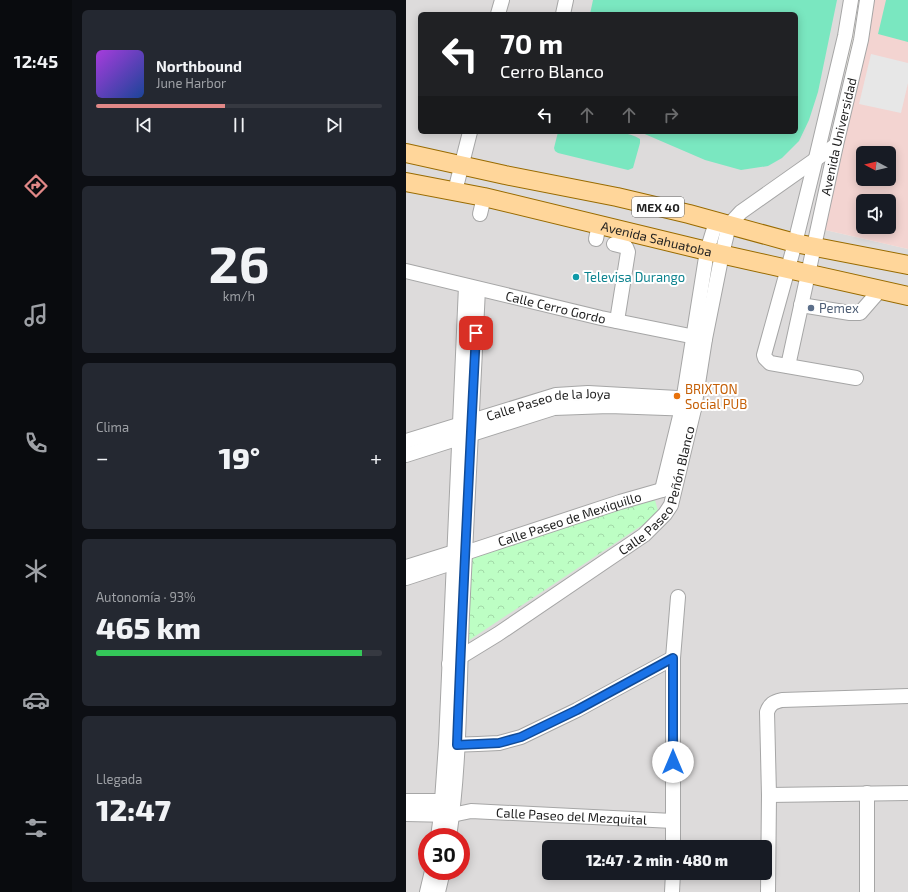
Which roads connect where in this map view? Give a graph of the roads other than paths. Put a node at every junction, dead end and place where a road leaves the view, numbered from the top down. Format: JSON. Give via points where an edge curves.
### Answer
{"nodes":[{"id":1,"x":502,"y":0,"type":"edge"},
{"id":2,"x":566,"y":0,"type":"edge"},
{"id":3,"x":851,"y":0,"type":"edge"},
{"id":4,"x":867,"y":0,"type":"edge"},
{"id":5,"x":499,"y":12,"type":"edge"},
{"id":6,"x":563,"y":12,"type":"edge"},
{"id":7,"x":845,"y":36,"type":"junction"},
{"id":8,"x":861,"y":40,"type":"junction"},
{"id":9,"x":470,"y":134,"type":"edge"},
{"id":10,"x":836,"y":145,"type":"junction"},
{"id":11,"x":406,"y":153,"type":"edge"},
{"id":12,"x":816,"y":158,"type":"junction"},
{"id":13,"x":462,"y":165,"type":"junction"},
{"id":14,"x":505,"y":175,"type":"junction"},
{"id":15,"x":406,"y":182,"type":"edge"},
{"id":16,"x":455,"y":191,"type":"junction"},
{"id":17,"x":482,"y":206,"type":"junction"},
{"id":18,"x":723,"y":224,"type":"junction"},
{"id":19,"x":795,"y":243,"type":"junction"},
{"id":20,"x":614,"y":244,"type":"dead end"},
{"id":21,"x":814,"y":246,"type":"junction"},
{"id":22,"x":715,"y":253,"type":"junction"},
{"id":23,"x":908,"y":265,"type":"edge"},
{"id":24,"x":787,"y":269,"type":"junction"},
{"id":25,"x":406,"y":272,"type":"edge"},
{"id":26,"x":808,"y":273,"type":"junction"},
{"id":27,"x":472,"y":287,"type":"junction"},
{"id":28,"x":880,"y":290,"type":"junction"},
{"id":29,"x":908,"y":296,"type":"edge"},
{"id":30,"x":801,"y":305,"type":"junction"},
{"id":31,"x":617,"y":321,"type":"junction"},
{"id":32,"x":699,"y":338,"type":"junction"},
{"id":33,"x":788,"y":366,"type":"junction"},
{"id":34,"x":856,"y":378,"type":"dead end"},
{"id":35,"x":689,"y":404,"type":"junction"},
{"id":36,"x":466,"y":429,"type":"junction"},
{"id":37,"x":406,"y":441,"type":"edge"},
{"id":38,"x":406,"y":455,"type":"edge"},
{"id":39,"x":668,"y":494,"type":"junction"},
{"id":40,"x":460,"y":555,"type":"junction"},
{"id":41,"x":406,"y":567,"type":"edge"},
{"id":42,"x":406,"y":578,"type":"edge"},
{"id":43,"x":678,"y":597,"type":"dead end"},
{"id":44,"x":673,"y":658,"type":"junction"},
{"id":45,"x":455,"y":661,"type":"junction"},
{"id":46,"x":908,"y":696,"type":"edge"},
{"id":47,"x":451,"y":745,"type":"junction"},
{"id":48,"x":867,"y":793,"type":"junction"},
{"id":49,"x":908,"y":793,"type":"edge"},
{"id":50,"x":769,"y":795,"type":"junction"},
{"id":51,"x":406,"y":800,"type":"edge"},
{"id":52,"x":447,"y":809,"type":"junction"},
{"id":53,"x":406,"y":814,"type":"edge"},
{"id":54,"x":673,"y":821,"type":"junction"},
{"id":55,"x":441,"y":828,"type":"edge"},
{"id":56,"x":448,"y":828,"type":"edge"},
{"id":57,"x":673,"y":840,"type":"edge"},
{"id":58,"x":430,"y":880,"type":"edge"},
{"id":59,"x":440,"y":880,"type":"edge"},
{"id":60,"x":672,"y":880,"type":"edge"},
{"id":61,"x":427,"y":892,"type":"edge"},
{"id":62,"x":438,"y":892,"type":"edge"},
{"id":63,"x":672,"y":892,"type":"edge"},
{"id":64,"x":768,"y":892,"type":"edge"},
{"id":65,"x":866,"y":892,"type":"edge"}],
"edges":[{"from":1,"to":5,"type":"street"},
{"from":2,"to":6,"type":"street"},
{"from":3,"to":7,"type":"street","name":"Avenida Universidad"},
{"from":4,"to":8,"type":"street","name":"Avenida Universidad"},
{"from":7,"to":8,"type":"street"},
{"from":7,"to":12,"type":"street","name":"Avenida Universidad"},
{"from":8,"to":10,"type":"street","name":"Avenida Universidad"},
{"from":9,"to":13,"type":"street"},
{"from":10,"to":12,"type":"street"},
{"from":10,"to":21,"type":"street","name":"Avenida Universidad"},
{"from":11,"to":13,"type":"main road","number":"MEX 40"},
{"from":12,"to":18,"type":"street"},
{"from":12,"to":19,"type":"street","name":"Avenida Universidad"},
{"from":13,"to":14,"type":"main road","number":"MEX 40"},
{"from":13,"to":16,"type":"street"},
{"from":14,"to":17,"type":"main road","via":[[490,186]]},
{"from":14,"to":18,"type":"main road","number":"MEX 40","via":[[617,197]]},
{"from":15,"to":16,"type":"main road","name":"Avenida Sahuatoba","number":"MEX 40"},
{"from":16,"to":17,"type":"main road","name":"Avenida Sahuatoba","number":"MEX 40"},
{"from":17,"to":22,"type":"main road","name":"Avenida Sahuatoba","number":"MEX 40","via":[[598,232]]},
{"from":18,"to":19,"type":"main road","number":"MEX 40"},
{"from":18,"to":22,"type":"street","name":"Calle Paseo Peñón Blanco"},
{"from":19,"to":21,"type":"main road","number":"MEX 40"},
{"from":19,"to":24,"type":"street","name":"Avenida Universidad"},
{"from":20,"to":31,"type":"street","via":[[626,247],[628,252]]},
{"from":21,"to":23,"type":"main road","number":"MEX 40"},
{"from":21,"to":26,"type":"street","name":"Avenida Universidad"},
{"from":22,"to":24,"type":"main road","name":"Avenida Sahuatoba","number":"MEX 40"},
{"from":22,"to":32,"type":"street","name":"Calle Paseo Peñón Blanco"},
{"from":24,"to":26,"type":"main road","name":"Avenida Sahuatoba","number":"MEX 40"},
{"from":24,"to":33,"type":"street","name":"Avenida Universidad","via":[[764,351],[765,358],[770,363]]},
{"from":25,"to":27,"type":"street","name":"Calle Cerro Gordo"},
{"from":26,"to":28,"type":"main road","name":"Avenida Sahuatoba","number":"MEX 40"},
{"from":26,"to":30,"type":"street","name":"Avenida Universidad"},
{"from":27,"to":31,"type":"street","name":"Calle Cerro Gordo"},
{"from":27,"to":36,"type":"street"},
{"from":28,"to":29,"type":"main road","name":"Avenida Sahuatoba","number":"MEX 40"},
{"from":28,"to":30,"type":"street","via":[[860,313]]},
{"from":30,"to":33,"type":"street","name":"Avenida Universidad"},
{"from":31,"to":32,"type":"street","name":"Calle Cerro Gordo"},
{"from":32,"to":35,"type":"street","name":"Calle Paseo Peñón Blanco"},
{"from":33,"to":34,"type":"street"},
{"from":35,"to":36,"type":"street","name":"Calle Paseo de la Joya","via":[[564,407]]},
{"from":35,"to":39,"type":"street","name":"Calle Paseo Peñón Blanco"},
{"from":36,"to":37,"type":"street","name":"Calle Paseo de la Joya"},
{"from":36,"to":38,"type":"street","name":"Calle Paseo de la Joya"},
{"from":36,"to":40,"type":"street"},
{"from":39,"to":40,"type":"street","name":"Calle Paseo de Mexiquillo","via":[[620,502]]},
{"from":39,"to":45,"type":"street","name":"Calle Paseo Peñón Blanco","via":[[665,514],[644,535]]},
{"from":40,"to":41,"type":"street","name":"Calle Paseo de Mexiquillo"},
{"from":40,"to":42,"type":"street","name":"Calle Paseo de Mexiquillo"},
{"from":40,"to":45,"type":"street"},
{"from":43,"to":44,"type":"street"},
{"from":44,"to":47,"type":"street","via":[[521,737],[499,743]]},
{"from":44,"to":54,"type":"street"},
{"from":45,"to":47,"type":"street"},
{"from":46,"to":50,"type":"street","via":[[782,700],[772,703],[767,712]]},
{"from":47,"to":52,"type":"street"},
{"from":48,"to":49,"type":"street"},
{"from":48,"to":50,"type":"street"},
{"from":48,"to":65,"type":"street"},
{"from":50,"to":64,"type":"street"},
{"from":51,"to":52,"type":"street","name":"Calle Paseo del Mezquital"},
{"from":52,"to":53,"type":"street","name":"Calle Paseo del Mezquital"},
{"from":52,"to":54,"type":"street","name":"Calle Paseo del Mezquital"},
{"from":52,"to":55,"type":"street"},
{"from":52,"to":56,"type":"street"},
{"from":54,"to":57,"type":"street"},
{"from":58,"to":61,"type":"street"},
{"from":59,"to":62,"type":"street"},
{"from":60,"to":63,"type":"street"}]}
